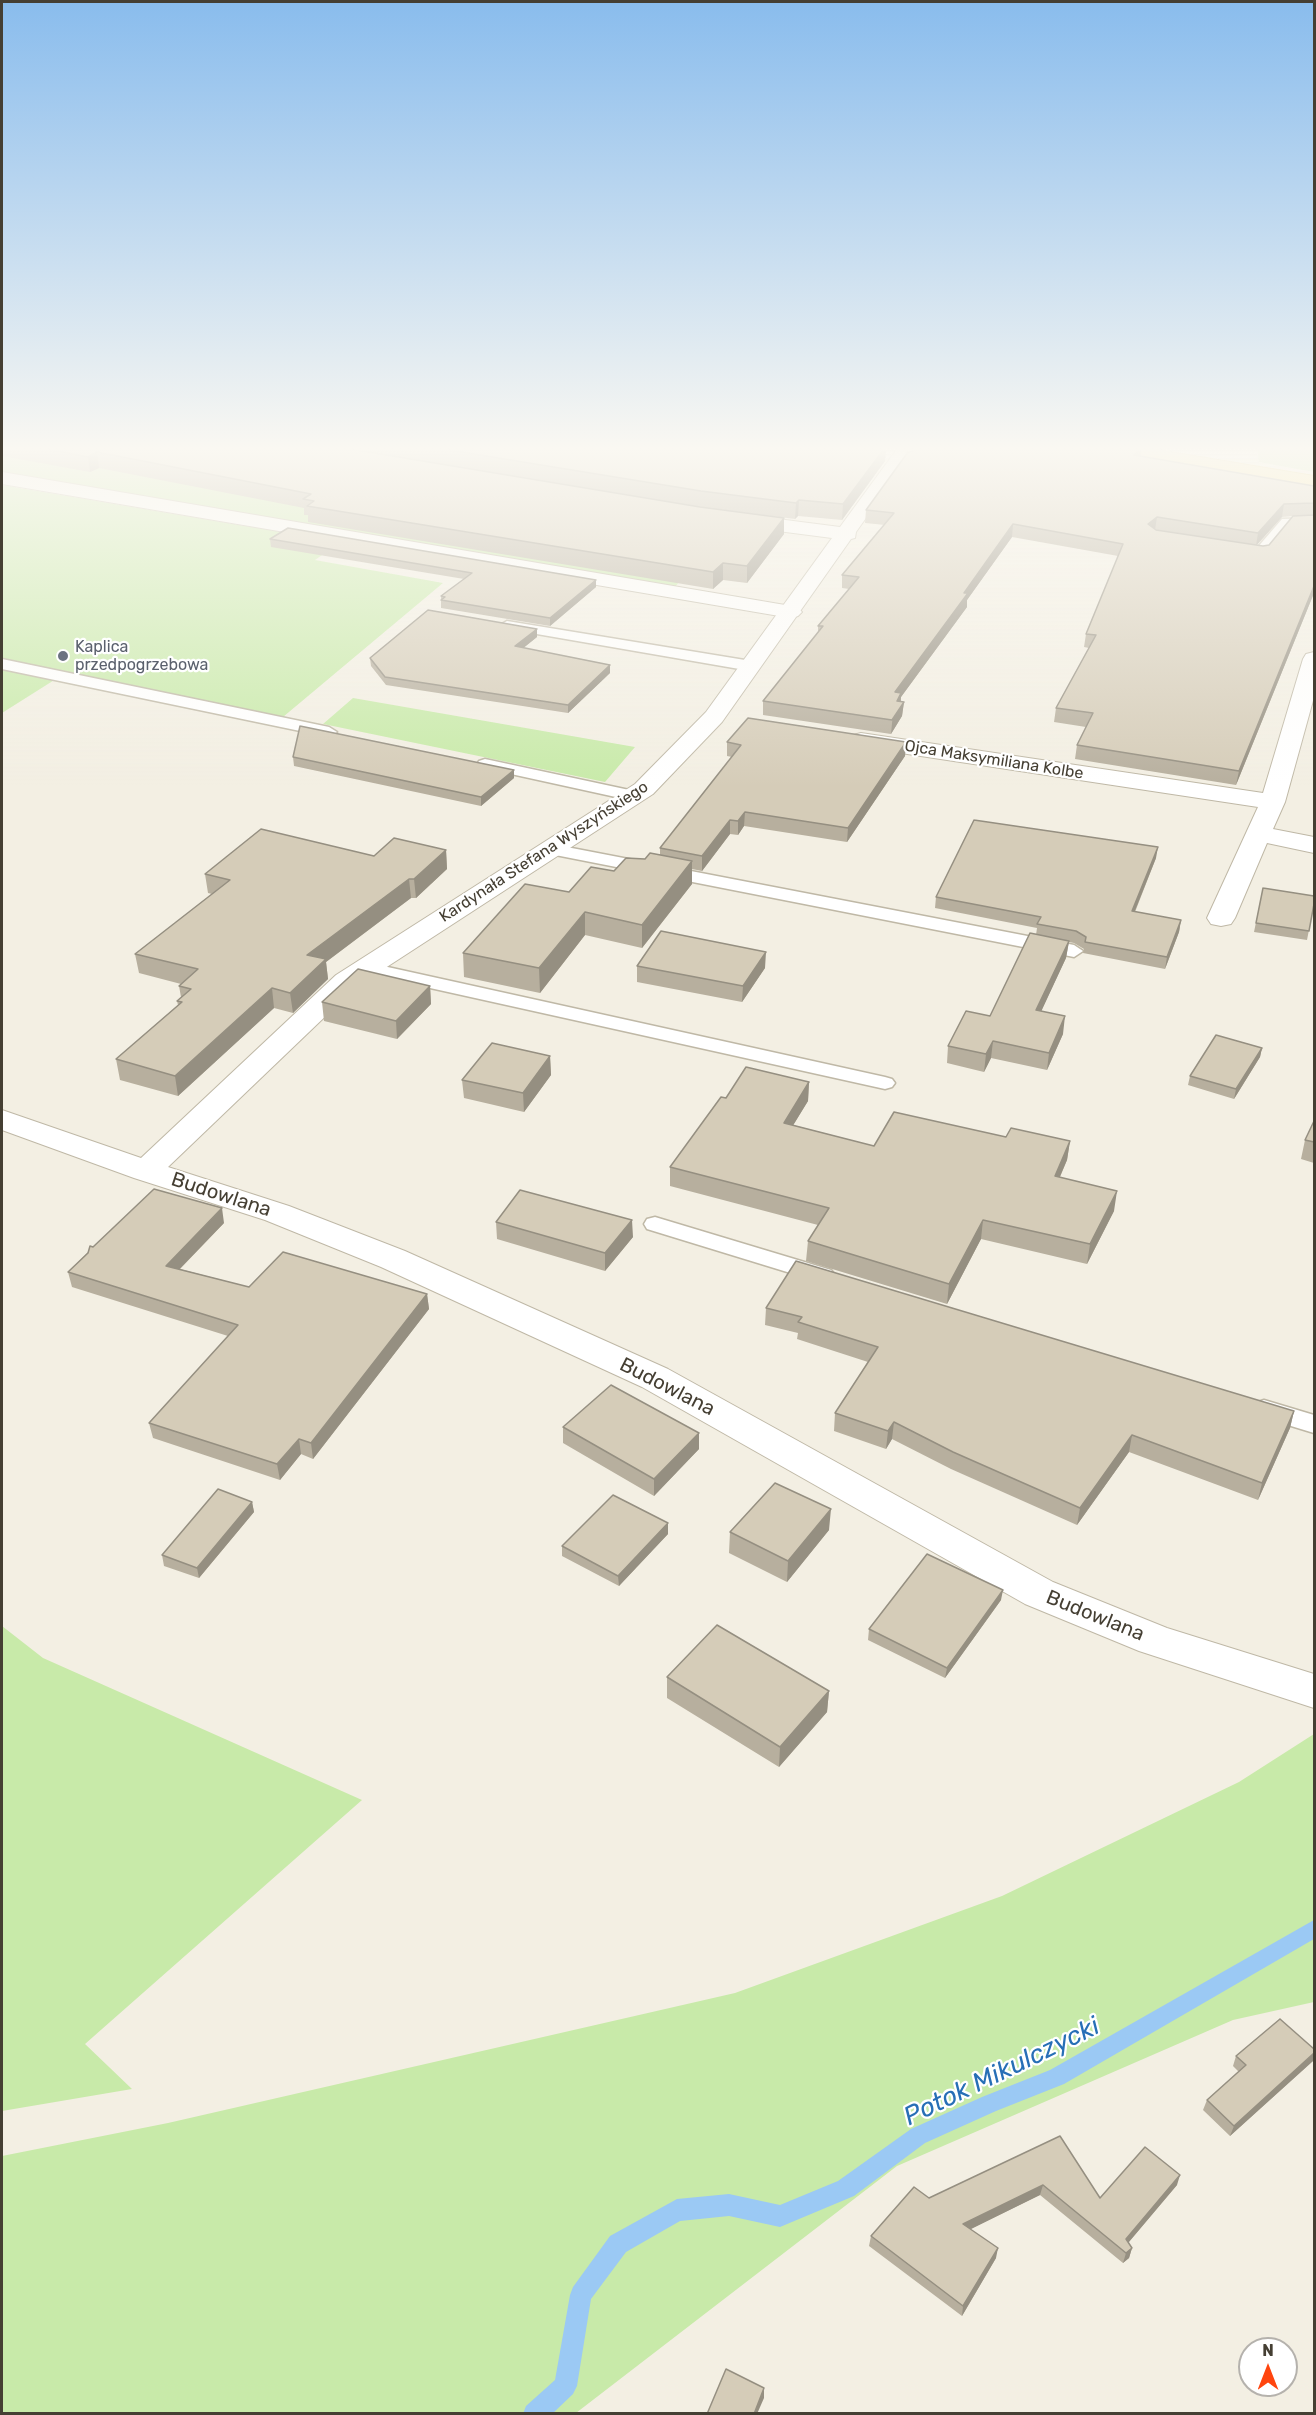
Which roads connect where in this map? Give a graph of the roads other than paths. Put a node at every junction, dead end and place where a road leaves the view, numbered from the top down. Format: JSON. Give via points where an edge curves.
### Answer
{"nodes":[{"id":1,"x":495,"y":562,"type":"edge"},
{"id":2,"x":828,"y":562,"type":"edge"},
{"id":3,"x":791,"y":612,"type":"junction"},
{"id":4,"x":496,"y":623,"type":"edge"},
{"id":5,"x":1314,"y":659,"type":"edge"},
{"id":6,"x":2,"y":664,"type":"edge"},
{"id":7,"x":752,"y":666,"type":"junction"},
{"id":8,"x":344,"y":735,"type":"edge"},
{"id":9,"x":842,"y":737,"type":"edge"},
{"id":10,"x":468,"y":761,"type":"edge"},
{"id":11,"x":634,"y":796,"type":"junction"},
{"id":12,"x":1273,"y":802,"type":"junction"},
{"id":13,"x":1258,"y":834,"type":"junction"},
{"id":14,"x":1314,"y":844,"type":"edge"},
{"id":15,"x":551,"y":849,"type":"junction"},
{"id":16,"x":1221,"y":918,"type":"dead end"},
{"id":17,"x":1074,"y":951,"type":"dead end"},
{"id":18,"x":365,"y":968,"type":"junction"},
{"id":19,"x":885,"y":1083,"type":"dead end"},
{"id":20,"x":2,"y":1119,"type":"edge"},
{"id":21,"x":145,"y":1171,"type":"junction"},
{"id":22,"x":655,"y":1224,"type":"dead end"},
{"id":23,"x":850,"y":1283,"type":"edge"},
{"id":24,"x":1238,"y":1401,"type":"edge"},
{"id":25,"x":1314,"y":1424,"type":"edge"},
{"id":26,"x":1314,"y":1691,"type":"edge"}],
"edges":[{"from":1,"to":3,"type":"street"},
{"from":2,"to":3,"type":"street","name":"Kardynała Stefana Wyszyńskiego"},
{"from":3,"to":7,"type":"street","name":"Kardynała Stefana Wyszyńskiego"},
{"from":4,"to":7,"type":"lane"},
{"from":5,"to":12,"type":"street"},
{"from":6,"to":8,"type":"lane"},
{"from":7,"to":11,"type":"street","name":"Kardynała Stefana Wyszyńskiego","via":[[726,719]]},
{"from":9,"to":12,"type":"street","name":"Ojca Maksymiliana Kolbe"},
{"from":10,"to":11,"type":"lane"},
{"from":11,"to":15,"type":"street","name":"Kardynała Stefana Wyszyńskiego"},
{"from":12,"to":13,"type":"street"},
{"from":13,"to":14,"type":"street"},
{"from":13,"to":16,"type":"street"},
{"from":15,"to":17,"type":"lane"},
{"from":15,"to":18,"type":"street","name":"Kardynała Stefana Wyszyńskiego"},
{"from":18,"to":19,"type":"lane"},
{"from":18,"to":21,"type":"street","name":"Kardynała Stefana Wyszyńskiego","via":[[321,1003]]},
{"from":20,"to":21,"type":"street","name":"Budowlana"},
{"from":21,"to":26,"type":"street","name":"Budowlana","via":[[332,1233],[655,1378],[1039,1593],[1090,1616]]},
{"from":22,"to":23,"type":"lane"},
{"from":24,"to":25,"type":"lane"}]}
